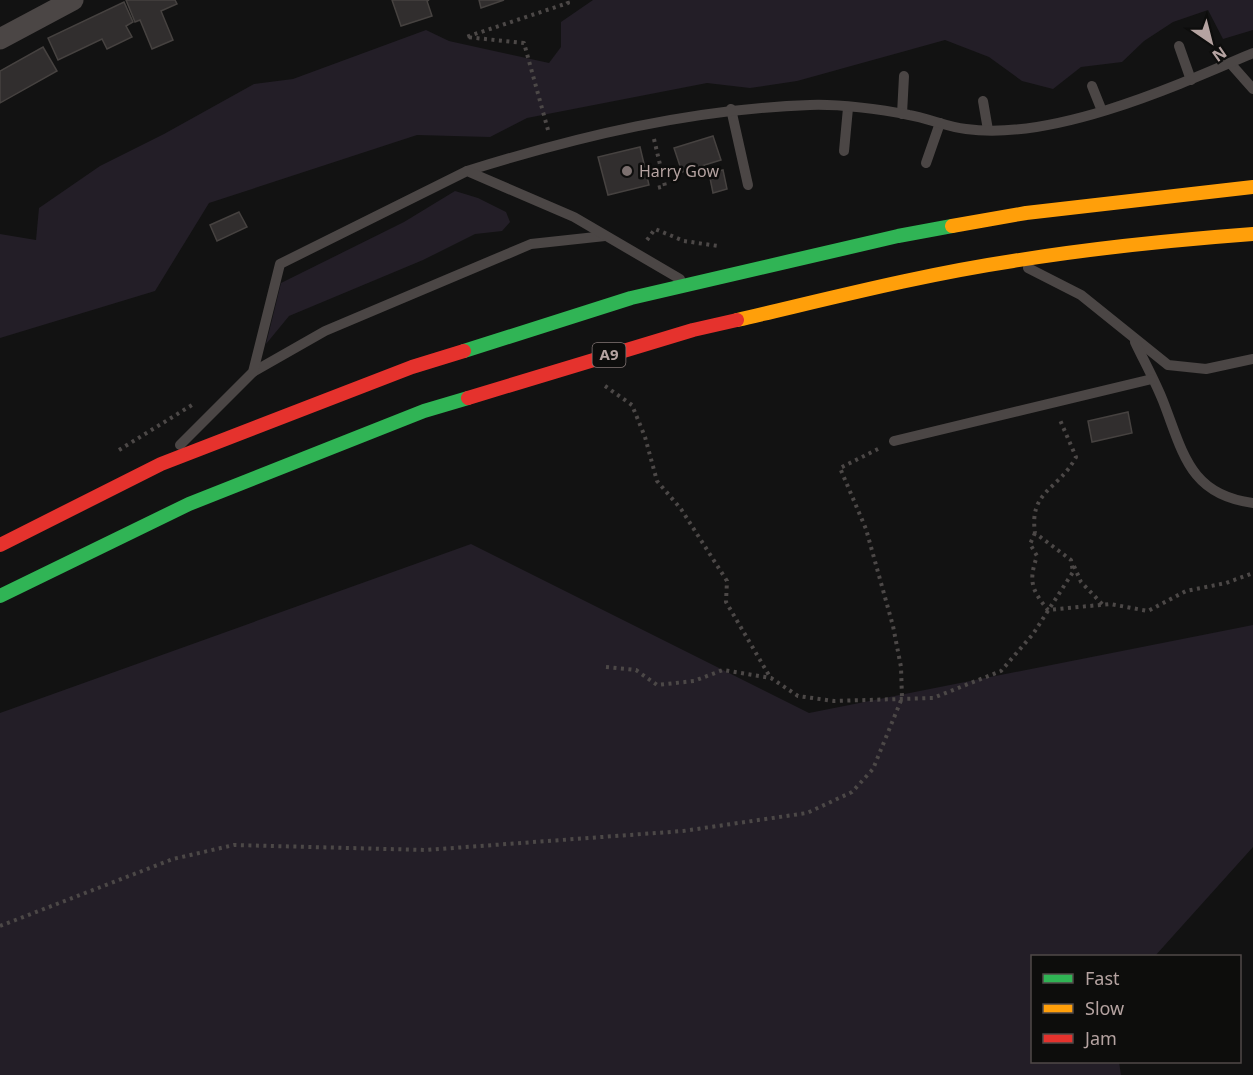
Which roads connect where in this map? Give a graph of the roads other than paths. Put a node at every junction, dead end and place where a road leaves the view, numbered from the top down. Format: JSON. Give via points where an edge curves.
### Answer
{"nodes":[{"id":1,"x":73,"y":0,"type":"edge"},
{"id":2,"x":0,"y":25,"type":"edge"},
{"id":3,"x":24,"y":25,"type":"junction"},
{"id":4,"x":0,"y":39,"type":"edge"},
{"id":5,"x":1179,"y":46,"type":"dead end"},
{"id":6,"x":1253,"y":53,"type":"edge"},
{"id":7,"x":1230,"y":63,"type":"junction"},
{"id":8,"x":904,"y":76,"type":"dead end"},
{"id":9,"x":1191,"y":80,"type":"junction"},
{"id":10,"x":1092,"y":86,"type":"dead end"},
{"id":11,"x":1253,"y":89,"type":"edge"},
{"id":12,"x":983,"y":101,"type":"dead end"},
{"id":13,"x":848,"y":108,"type":"junction"},
{"id":14,"x":731,"y":110,"type":"junction"},
{"id":15,"x":1102,"y":111,"type":"junction"},
{"id":16,"x":902,"y":114,"type":"junction"},
{"id":17,"x":940,"y":123,"type":"junction"},
{"id":18,"x":987,"y":130,"type":"junction"},
{"id":19,"x":844,"y":152,"type":"dead end"},
{"id":20,"x":926,"y":163,"type":"dead end"},
{"id":21,"x":467,"y":171,"type":"junction"},
{"id":22,"x":748,"y":185,"type":"dead end"},
{"id":23,"x":1253,"y":187,"type":"edge"},
{"id":24,"x":1253,"y":234,"type":"edge"},
{"id":25,"x":605,"y":236,"type":"junction"},
{"id":26,"x":1012,"y":261,"type":"junction"},
{"id":27,"x":687,"y":283,"type":"junction"},
{"id":28,"x":1133,"y":340,"type":"junction"},
{"id":29,"x":1253,"y":359,"type":"edge"},
{"id":30,"x":253,"y":372,"type":"junction"},
{"id":31,"x":1152,"y":379,"type":"junction"},
{"id":32,"x":894,"y":441,"type":"road end"},
{"id":33,"x":160,"y":464,"type":"junction"},
{"id":34,"x":1253,"y":502,"type":"edge"},
{"id":35,"x":0,"y":545,"type":"edge"},
{"id":36,"x":0,"y":596,"type":"edge"}],
"edges":[{"from":1,"to":3,"type":"street"},
{"from":2,"to":3,"type":"street"},
{"from":3,"to":4,"type":"street"},
{"from":5,"to":9,"type":"lane"},
{"from":6,"to":7,"type":"lane"},
{"from":7,"to":9,"type":"lane"},
{"from":7,"to":11,"type":"lane"},
{"from":8,"to":16,"type":"lane"},
{"from":9,"to":15,"type":"lane"},
{"from":10,"to":15,"type":"lane"},
{"from":12,"to":18,"type":"lane"},
{"from":13,"to":14,"type":"lane","via":[[813,105]]},
{"from":13,"to":16,"type":"lane"},
{"from":13,"to":19,"type":"lane"},
{"from":14,"to":21,"type":"lane","via":[[650,122],[526,152]]},
{"from":14,"to":22,"type":"lane"},
{"from":15,"to":18,"type":"lane","via":[[1073,121]]},
{"from":16,"to":17,"type":"lane"},
{"from":17,"to":18,"type":"lane"},
{"from":17,"to":20,"type":"lane"},
{"from":21,"to":25,"type":"lane","via":[[574,217]]},
{"from":21,"to":30,"type":"lane","via":[[280,264]]},
{"from":23,"to":27,"type":"highway","via":[[1026,213],[898,236]]},
{"from":24,"to":26,"type":"highway","number":"A9","via":[[1139,243]]},
{"from":25,"to":27,"type":"lane"},
{"from":25,"to":30,"type":"lane","via":[[531,244],[325,331]]},
{"from":26,"to":28,"type":"lane","via":[[1081,295]]},
{"from":26,"to":36,"type":"highway","number":"A9","via":[[693,330],[424,411],[189,504]]},
{"from":27,"to":33,"type":"highway","via":[[412,367]]},
{"from":28,"to":29,"type":"lane","via":[[1168,365],[1206,369]]},
{"from":28,"to":31,"type":"lane"},
{"from":30,"to":33,"type":"lane"},
{"from":31,"to":32,"type":"lane"},
{"from":31,"to":34,"type":"lane","via":[[1185,462],[1202,483],[1235,500]]},
{"from":33,"to":35,"type":"highway"}]}
